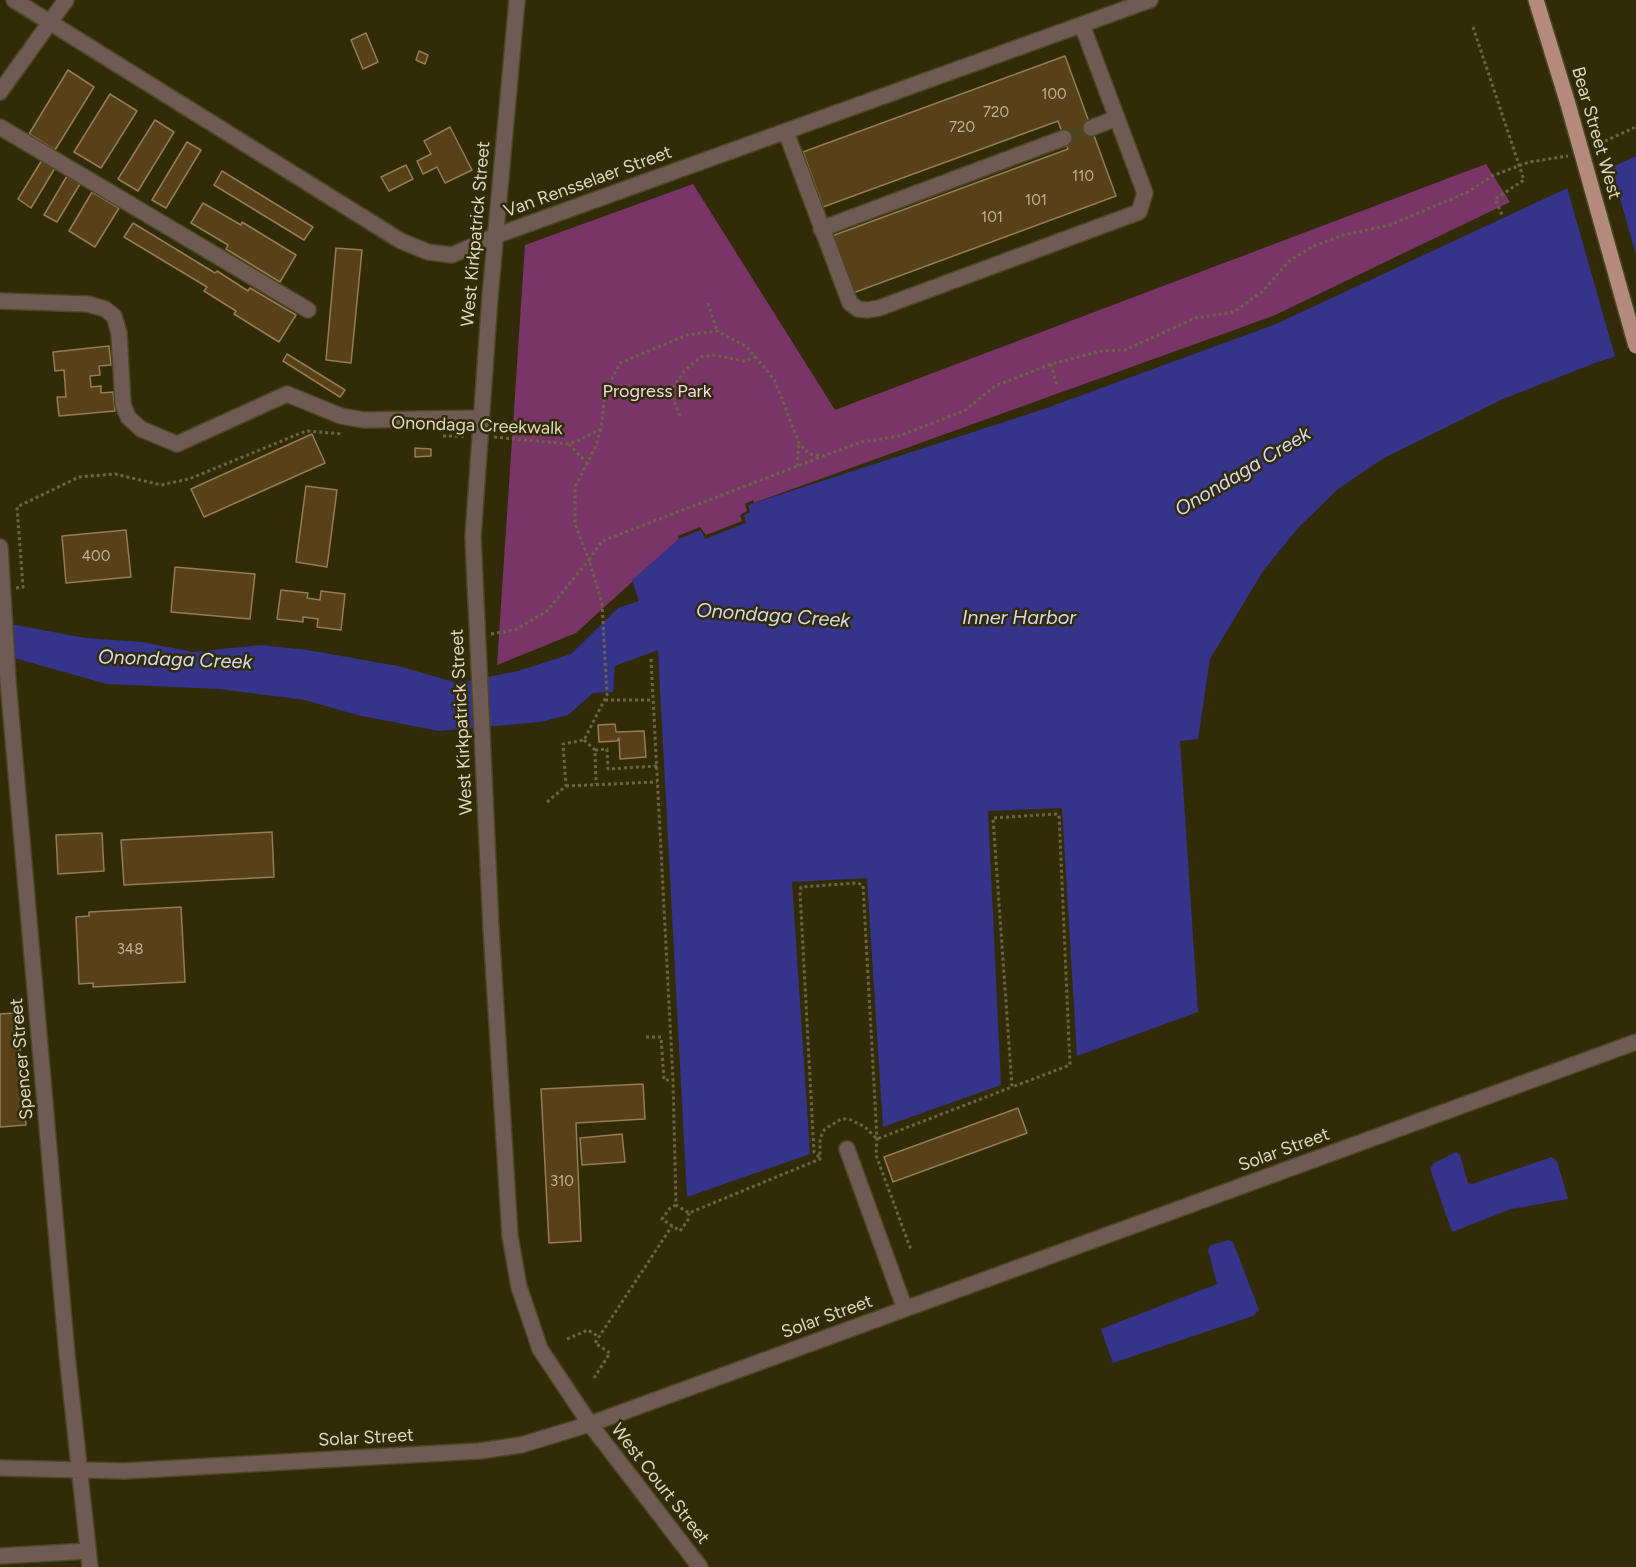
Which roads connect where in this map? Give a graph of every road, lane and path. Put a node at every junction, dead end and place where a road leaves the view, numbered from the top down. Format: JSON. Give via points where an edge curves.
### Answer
{"nodes":[{"id":1,"x":14,"y":0,"type":"edge"},
{"id":2,"x":66,"y":0,"type":"edge"},
{"id":3,"x":517,"y":0,"type":"edge"},
{"id":4,"x":1150,"y":0,"type":"edge"},
{"id":5,"x":1536,"y":0,"type":"edge"},
{"id":6,"x":50,"y":22,"type":"junction"},
{"id":7,"x":1082,"y":25,"type":"junction"},
{"id":8,"x":1473,"y":27,"type":"dead end"},
{"id":9,"x":0,"y":92,"type":"edge"},
{"id":10,"x":1117,"y":118,"type":"junction"},
{"id":11,"x":0,"y":127,"type":"edge"},
{"id":12,"x":1091,"y":128,"type":"tunnel mouth"},
{"id":13,"x":786,"y":132,"type":"junction"},
{"id":14,"x":1064,"y":138,"type":"tunnel mouth"},
{"id":15,"x":1520,"y":165,"type":"junction"},
{"id":16,"x":1503,"y":217,"type":"dead end"},
{"id":17,"x":821,"y":229,"type":"junction"},
{"id":18,"x":495,"y":236,"type":"junction"},
{"id":19,"x":0,"y":301,"type":"edge"},
{"id":20,"x":708,"y":303,"type":"dead end"},
{"id":21,"x":308,"y":310,"type":"dead end"},
{"id":22,"x":717,"y":331,"type":"junction"},
{"id":23,"x":1636,"y":346,"type":"edge"},
{"id":24,"x":756,"y":357,"type":"junction"},
{"id":25,"x":1051,"y":364,"type":"junction"},
{"id":26,"x":1057,"y":386,"type":"dead end"},
{"id":27,"x":680,"y":416,"type":"dead end"},
{"id":28,"x":481,"y":418,"type":"junction"},
{"id":29,"x":601,"y":429,"type":"junction"},
{"id":30,"x":350,"y":434,"type":"dead end"},
{"id":31,"x":432,"y":436,"type":"dead end"},
{"id":32,"x":480,"y":436,"type":"junction"},
{"id":33,"x":799,"y":443,"type":"junction"},
{"id":34,"x":569,"y":444,"type":"junction"},
{"id":35,"x":823,"y":456,"type":"junction"},
{"id":36,"x":586,"y":463,"type":"junction"},
{"id":37,"x":797,"y":466,"type":"junction"},
{"id":38,"x":0,"y":547,"type":"edge"},
{"id":39,"x":588,"y":560,"type":"junction"},
{"id":40,"x":1,"y":573,"type":"edge"},
{"id":41,"x":22,"y":587,"type":"dead end"},
{"id":42,"x":477,"y":636,"type":"junction"},
{"id":43,"x":651,"y":658,"type":"dead end"},
{"id":44,"x":605,"y":700,"type":"junction"},
{"id":45,"x":653,"y":700,"type":"junction"},
{"id":46,"x":6,"y":734,"type":"edge"},
{"id":47,"x":584,"y":740,"type":"junction"},
{"id":48,"x":595,"y":750,"type":"junction"},
{"id":49,"x":657,"y":766,"type":"junction"},
{"id":50,"x":657,"y":782,"type":"junction"},
{"id":51,"x":596,"y":785,"type":"junction"},
{"id":52,"x":566,"y":786,"type":"junction"},
{"id":53,"x":547,"y":802,"type":"dead end"},
{"id":54,"x":646,"y":1037,"type":"dead end"},
{"id":55,"x":1636,"y":1042,"type":"edge"},
{"id":56,"x":673,"y":1080,"type":"junction"},
{"id":57,"x":1012,"y":1088,"type":"junction"},
{"id":58,"x":877,"y":1139,"type":"junction"},
{"id":59,"x":847,"y":1149,"type":"dead end"},
{"id":60,"x":820,"y":1159,"type":"junction"},
{"id":61,"x":676,"y":1205,"type":"junction"},
{"id":62,"x":688,"y":1213,"type":"junction"},
{"id":63,"x":672,"y":1226,"type":"junction"},
{"id":64,"x":911,"y":1250,"type":"dead end"},
{"id":65,"x":905,"y":1309,"type":"junction"},
{"id":66,"x":599,"y":1337,"type":"junction"},
{"id":67,"x":567,"y":1339,"type":"dead end"},
{"id":68,"x":594,"y":1378,"type":"dead end"},
{"id":69,"x":590,"y":1424,"type":"junction"},
{"id":70,"x":0,"y":1468,"type":"edge"},
{"id":71,"x":80,"y":1471,"type":"junction"},
{"id":72,"x":88,"y":1551,"type":"junction"},
{"id":73,"x":0,"y":1556,"type":"edge"},
{"id":74,"x":90,"y":1567,"type":"edge"},
{"id":75,"x":700,"y":1567,"type":"edge"}],
"edges":[{"from":1,"to":6,"type":"street","name":"Van Rensselaer Street"},
{"from":2,"to":6,"type":"street"},
{"from":3,"to":18,"type":"street","name":"West Kirkpatrick Street"},
{"from":4,"to":7,"type":"street","name":"Van Rensselaer Street"},
{"from":5,"to":23,"type":"main road","name":"Bear Street West","bridge":true},
{"from":6,"to":9,"type":"street"},
{"from":6,"to":18,"type":"street","name":"Van Rensselaer Street","via":[[401,241],[428,252],[452,255]]},
{"from":7,"to":10,"type":"street"},
{"from":7,"to":13,"type":"street","name":"Van Rensselaer Street"},
{"from":8,"to":15,"type":"path"},
{"from":10,"to":12,"type":"street"},
{"from":10,"to":17,"type":"street","via":[[1145,193],[1139,212],[1117,221],[868,310],[850,303]]},
{"from":11,"to":21,"type":"street"},
{"from":13,"to":17,"type":"street"},
{"from":13,"to":18,"type":"street","name":"Van Rensselaer Street"},
{"from":14,"to":17,"type":"street"},
{"from":15,"to":16,"type":"path","via":[[1524,180],[1495,199]]},
{"from":15,"to":25,"type":"path","via":[[1390,225],[1314,246],[1289,261],[1263,291],[1234,312],[1196,318],[1125,350],[1102,351]]},
{"from":18,"to":28,"type":"street","name":"West Kirkpatrick Street"},
{"from":19,"to":28,"type":"street","via":[[88,304],[114,316],[119,333],[123,404],[128,417],[141,429],[177,444],[287,394],[340,416],[364,420]]},
{"from":20,"to":22,"type":"path"},
{"from":22,"to":24,"type":"path","via":[[747,347]]},
{"from":22,"to":29,"type":"path","via":[[687,335],[620,363],[605,392]]},
{"from":24,"to":27,"type":"path","via":[[744,361],[714,355],[701,357],[672,388]]},
{"from":24,"to":33,"type":"path","via":[[774,380]]},
{"from":25,"to":26,"type":"path"},
{"from":25,"to":35,"type":"path","via":[[995,386],[964,411],[899,436],[862,442]]},
{"from":28,"to":32,"type":"street","name":"West Kirkpatrick Street"},
{"from":29,"to":34,"type":"path","name":"Onondaga Creekwalk"},
{"from":29,"to":36,"type":"path"},
{"from":30,"to":41,"type":"path","via":[[306,431],[189,479],[161,485],[115,474],[79,477],[17,507]]},
{"from":31,"to":32,"type":"path","name":"Onondaga Creekwalk"},
{"from":32,"to":34,"type":"path","name":"Onondaga Creekwalk"},
{"from":32,"to":42,"type":"street","name":"West Kirkpatrick Street","via":[[473,537]]},
{"from":33,"to":35,"type":"path","via":[[809,454]]},
{"from":33,"to":37,"type":"path"},
{"from":34,"to":36,"type":"path"},
{"from":35,"to":37,"type":"path"},
{"from":36,"to":39,"type":"path","via":[[575,487],[575,524]]},
{"from":37,"to":39,"type":"path","via":[[602,541]]},
{"from":38,"to":40,"type":"street","name":"Spencer Street"},
{"from":39,"to":42,"type":"path","via":[[547,611],[515,630]]},
{"from":39,"to":44,"type":"path","via":[[602,603],[608,695]]},
{"from":40,"to":46,"type":"street","name":"Spencer Street","via":[[8,681]]},
{"from":42,"to":69,"type":"street","name":"West Kirkpatrick Street","via":[[510,1236],[519,1287],[540,1349]]},
{"from":43,"to":45,"type":"path"},
{"from":44,"to":45,"type":"path"},
{"from":44,"to":47,"type":"path"},
{"from":45,"to":49,"type":"path"},
{"from":46,"to":71,"type":"street","name":"Spencer Street"},
{"from":47,"to":48,"type":"path"},
{"from":47,"to":52,"type":"path","via":[[563,744]]},
{"from":48,"to":49,"type":"path","via":[[607,749],[608,769]]},
{"from":48,"to":51,"type":"path"},
{"from":49,"to":50,"type":"path"},
{"from":50,"to":51,"type":"path"},
{"from":50,"to":56,"type":"path"},
{"from":51,"to":52,"type":"path"},
{"from":52,"to":53,"type":"path"},
{"from":54,"to":56,"type":"path","via":[[661,1037],[664,1080]]},
{"from":55,"to":65,"type":"street","name":"Solar Street"},
{"from":56,"to":61,"type":"path"},
{"from":57,"to":57,"type":"path","via":[[993,818],[1056,814],[1060,827],[1070,1065]]},
{"from":57,"to":58,"type":"path"},
{"from":58,"to":60,"type":"path","via":[[865,1126],[841,1119],[825,1129],[820,1138]]},
{"from":58,"to":60,"type":"path","via":[[862,885],[801,887],[814,1152]]},
{"from":58,"to":64,"type":"path","via":[[876,1155]]},
{"from":59,"to":65,"type":"street"},
{"from":60,"to":62,"type":"path"},
{"from":61,"to":62,"type":"path"},
{"from":61,"to":63,"type":"path","via":[[669,1208],[662,1220]]},
{"from":62,"to":63,"type":"path","via":[[680,1231]]},
{"from":63,"to":66,"type":"path"},
{"from":65,"to":69,"type":"street","name":"Solar Street"},
{"from":66,"to":67,"type":"path","via":[[588,1330]]},
{"from":66,"to":68,"type":"path","via":[[595,1344],[610,1353]]},
{"from":69,"to":71,"type":"street","name":"Solar Street","via":[[521,1446],[479,1451]]},
{"from":69,"to":75,"type":"street","name":"West Court Street"},
{"from":70,"to":71,"type":"street","name":"Solar Street"},
{"from":71,"to":72,"type":"street","name":"Spencer Street"},
{"from":72,"to":73,"type":"street"},
{"from":72,"to":74,"type":"street","name":"Spencer Street"}]}
